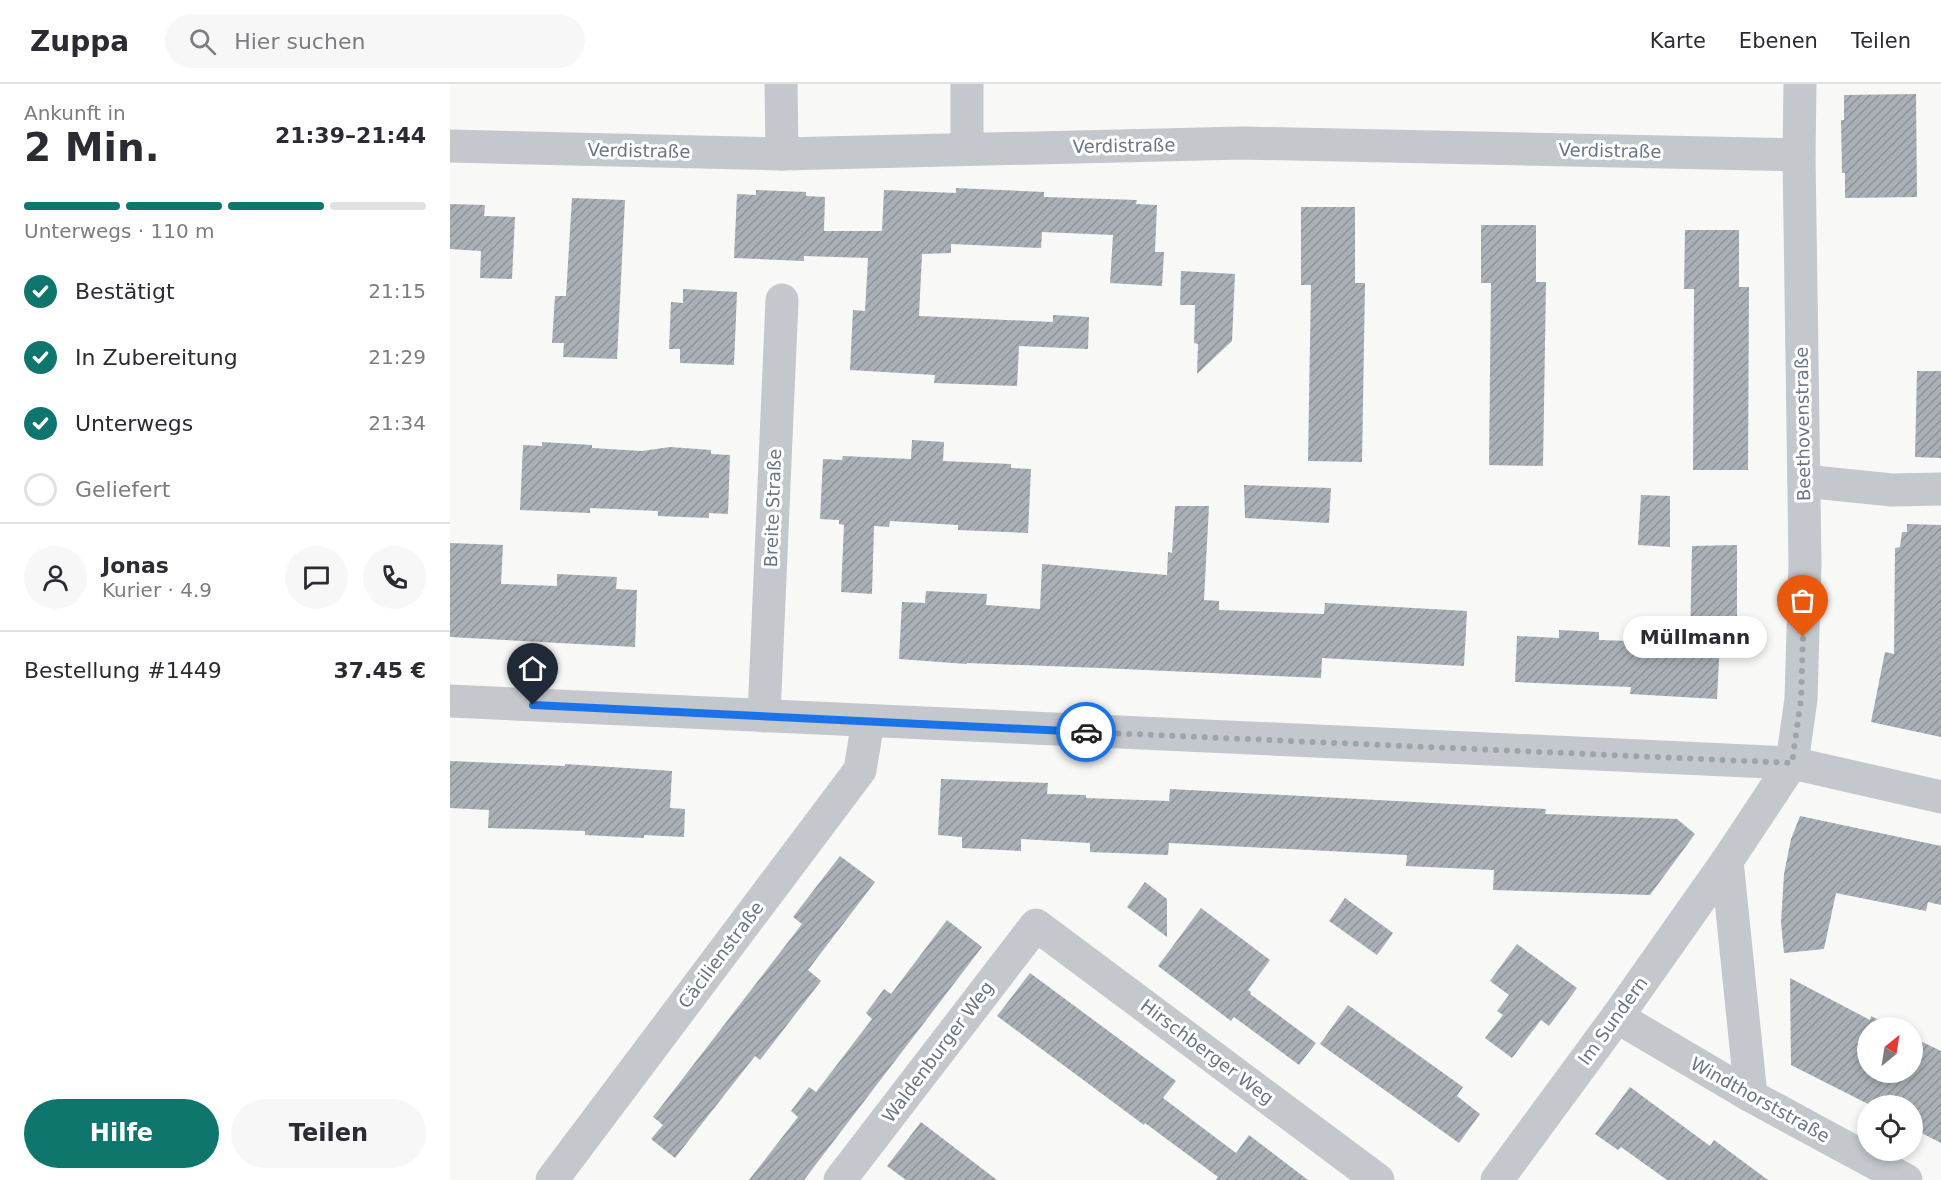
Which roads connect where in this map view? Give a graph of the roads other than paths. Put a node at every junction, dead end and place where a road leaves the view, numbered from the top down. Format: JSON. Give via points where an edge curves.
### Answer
{"nodes":[{"id":1,"x":782,"y":84,"type":"edge"},
{"id":2,"x":967,"y":84,"type":"edge"},
{"id":3,"x":1800,"y":84,"type":"edge"},
{"id":4,"x":450,"y":146,"type":"edge"},
{"id":5,"x":968,"y":149,"type":"junction"},
{"id":6,"x":782,"y":154,"type":"junction"},
{"id":7,"x":1799,"y":155,"type":"junction"},
{"id":8,"x":782,"y":300,"type":"dead end"},
{"id":9,"x":1804,"y":482,"type":"junction"},
{"id":10,"x":1941,"y":489,"type":"edge"},
{"id":11,"x":450,"y":701,"type":"edge"},
{"id":12,"x":764,"y":716,"type":"junction"},
{"id":13,"x":868,"y":722,"type":"junction"},
{"id":14,"x":1792,"y":763,"type":"junction"},
{"id":15,"x":1941,"y":797,"type":"edge"},
{"id":16,"x":1727,"y":861,"type":"junction"},
{"id":17,"x":1036,"y":925,"type":"joint"},
{"id":18,"x":1617,"y":1017,"type":"junction"},
{"id":19,"x":1751,"y":1096,"type":"junction"},
{"id":20,"x":552,"y":1180,"type":"edge"},
{"id":21,"x":840,"y":1180,"type":"edge"},
{"id":22,"x":1378,"y":1180,"type":"edge"},
{"id":23,"x":1497,"y":1180,"type":"edge"},
{"id":24,"x":1906,"y":1180,"type":"edge"}],
"edges":[{"from":1,"to":6,"type":"street"},
{"from":2,"to":5,"type":"street"},
{"from":3,"to":7,"type":"street","name":"Beethovenstraße"},
{"from":4,"to":6,"type":"street","name":"Verdistraße"},
{"from":5,"to":6,"type":"street","name":"Verdistraße"},
{"from":5,"to":7,"type":"street","name":"Verdistraße","via":[[1242,143]]},
{"from":7,"to":9,"type":"street","name":"Beethovenstraße"},
{"from":8,"to":12,"type":"street","name":"Breite Straße"},
{"from":9,"to":10,"type":"street","via":[[1892,490]]},
{"from":9,"to":14,"type":"street","name":"Beethovenstraße","via":[[1801,699]]},
{"from":11,"to":12,"type":"street"},
{"from":12,"to":13,"type":"street"},
{"from":13,"to":14,"type":"street"},
{"from":13,"to":20,"type":"street","name":"Cäcilienstraße","via":[[860,770]]},
{"from":14,"to":15,"type":"street"},
{"from":14,"to":16,"type":"street","name":"Im Sundern"},
{"from":16,"to":18,"type":"street","name":"Im Sundern"},
{"from":16,"to":19,"type":"street"},
{"from":17,"to":21,"type":"street","name":"Waldenburger Weg"},
{"from":17,"to":22,"type":"street","name":"Hirschberger Weg"},
{"from":18,"to":19,"type":"street","name":"Windthorststraße"},
{"from":18,"to":23,"type":"street","name":"Im Sundern"},
{"from":19,"to":24,"type":"street","name":"Windthorststraße"}]}
